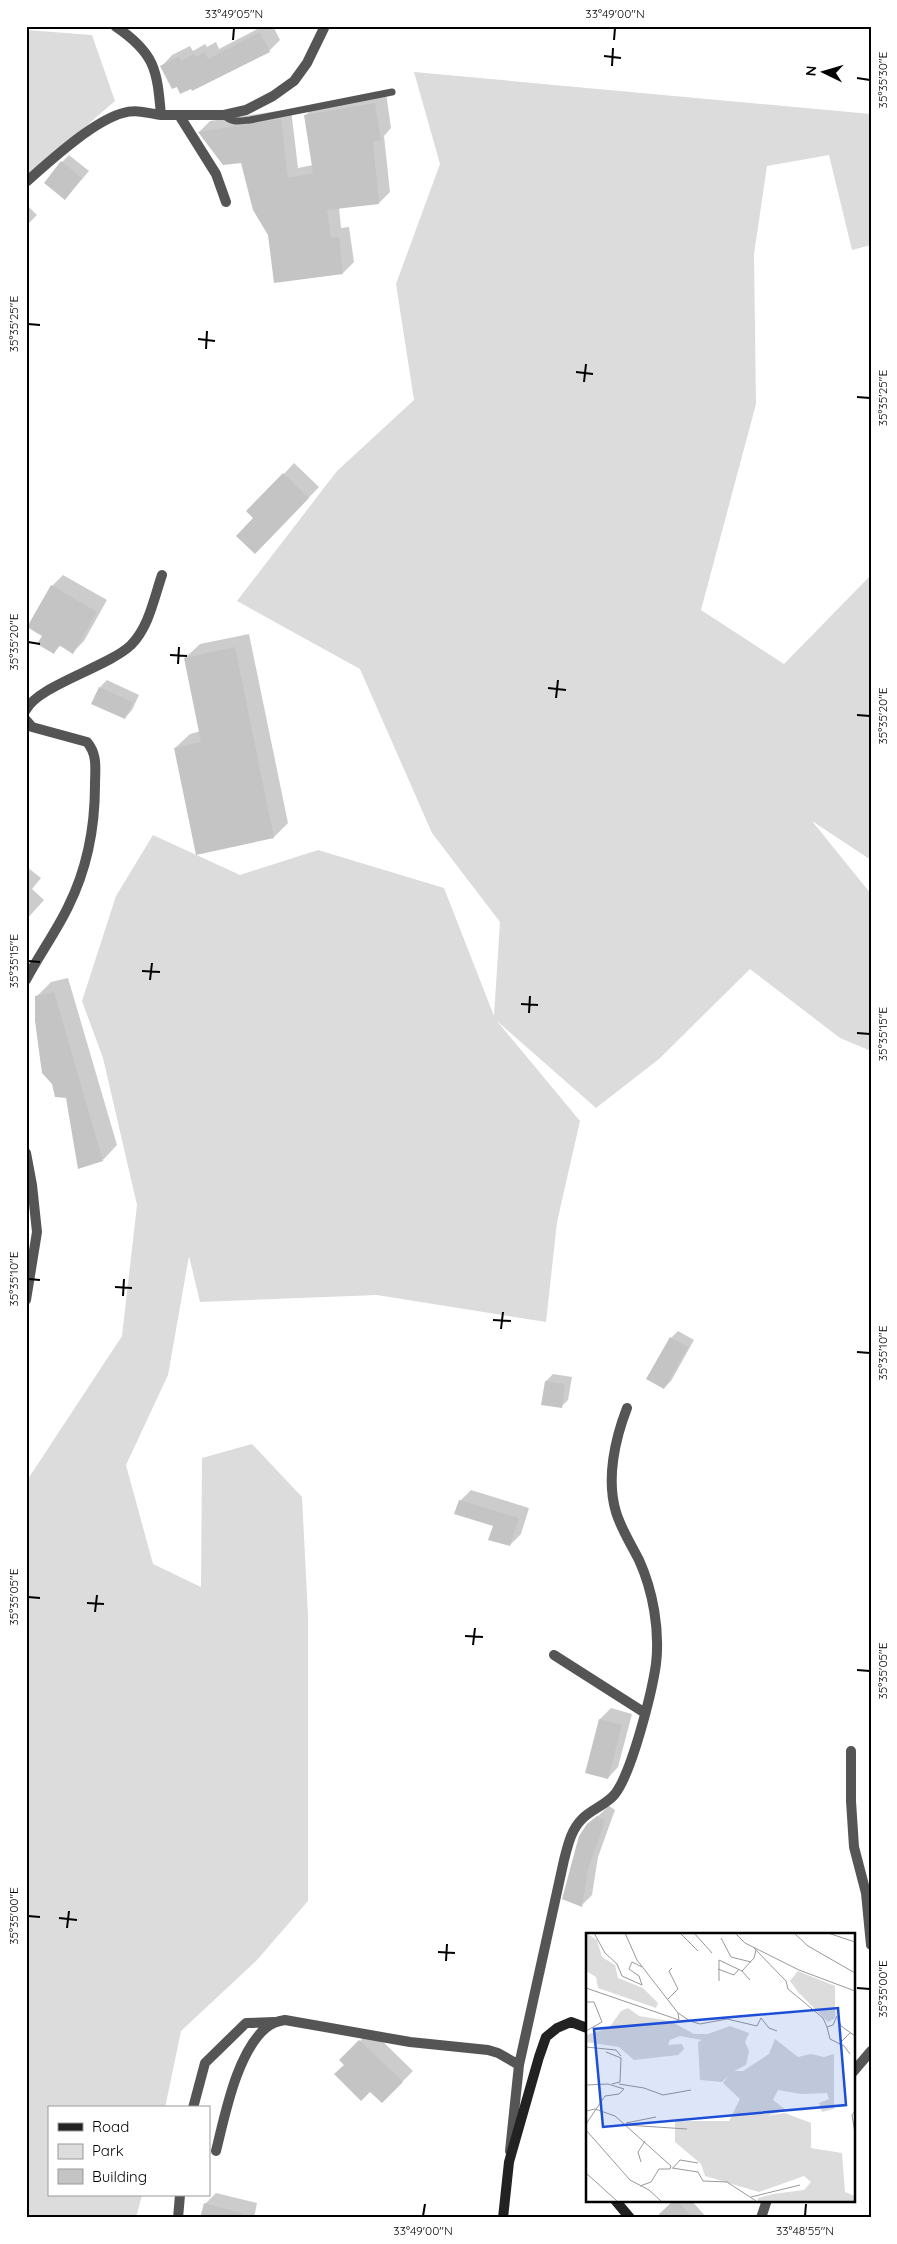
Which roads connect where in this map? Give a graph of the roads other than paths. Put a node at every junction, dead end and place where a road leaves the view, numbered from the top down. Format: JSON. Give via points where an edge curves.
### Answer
{"nodes":[{"id":1,"x":115,"y":26,"type":"edge"},
{"id":2,"x":325,"y":26,"type":"edge"},
{"id":3,"x":392,"y":92,"type":"dead end"},
{"id":4,"x":161,"y":115,"type":"junction"},
{"id":5,"x":179,"y":115,"type":"junction"},
{"id":6,"x":224,"y":115,"type":"junction"},
{"id":7,"x":26,"y":182,"type":"edge"},
{"id":8,"x":226,"y":202,"type":"dead end"},
{"id":9,"x":162,"y":575,"type":"dead end"},
{"id":10,"x":26,"y":710,"type":"edge"},
{"id":11,"x":26,"y":720,"type":"edge"},
{"id":12,"x":26,"y":980,"type":"edge"},
{"id":13,"x":26,"y":1153,"type":"edge"},
{"id":14,"x":26,"y":1300,"type":"edge"},
{"id":15,"x":628,"y":1408,"type":"dead end"},
{"id":16,"x":554,"y":1655,"type":"dead end"},
{"id":17,"x":645,"y":1713,"type":"junction"},
{"id":18,"x":851,"y":1751,"type":"dead end"},
{"id":19,"x":871,"y":1946,"type":"edge"},
{"id":20,"x":277,"y":2022,"type":"junction"},
{"id":21,"x":586,"y":2028,"type":"edge"},
{"id":22,"x":871,"y":2051,"type":"edge"},
{"id":23,"x":519,"y":2065,"type":"junction"},
{"id":24,"x":854,"y":2071,"type":"edge"},
{"id":25,"x":194,"y":2106,"type":"edge"},
{"id":26,"x":216,"y":2151,"type":"dead end"},
{"id":27,"x":509,"y":2162,"type":"junction"},
{"id":28,"x":180,"y":2196,"type":"edge"},
{"id":29,"x":617,"y":2202,"type":"edge"},
{"id":30,"x":766,"y":2202,"type":"edge"},
{"id":31,"x":178,"y":2218,"type":"edge"},
{"id":32,"x":503,"y":2218,"type":"edge"},
{"id":33,"x":630,"y":2218,"type":"edge"},
{"id":34,"x":761,"y":2218,"type":"edge"}],
"edges":[{"from":1,"to":4,"type":"street","via":[[150,57]]},
{"from":2,"to":6,"type":"street","via":[[294,81],[246,110]]},
{"from":3,"to":6,"type":"lane","via":[[236,122]]},
{"from":4,"to":5,"type":"street"},
{"from":4,"to":7,"type":"street","via":[[137,111],[112,117],[75,140]]},
{"from":5,"to":6,"type":"street"},
{"from":5,"to":8,"type":"street","via":[[216,174]]},
{"from":9,"to":10,"type":"street","via":[[140,634],[131,645],[118,656],[43,694]]},
{"from":11,"to":12,"type":"street","via":[[32,727],[87,742],[92,748],[95,757],[95,807],[87,858],[68,908]]},
{"from":13,"to":14,"type":"street","via":[[37,1232]]},
{"from":15,"to":17,"type":"street","via":[[618,1432],[613,1485],[616,1510],[624,1534],[639,1561],[654,1617],[656,1666]]},
{"from":16,"to":17,"type":"street"},
{"from":17,"to":23,"type":"street","via":[[626,1776],[616,1793],[583,1818],[572,1832]]},
{"from":18,"to":19,"type":"street","via":[[854,1847],[866,1893]]},
{"from":20,"to":23,"type":"street","via":[[285,2020],[410,2042],[488,2050]]},
{"from":20,"to":25,"type":"street","via":[[246,2023],[205,2064]]},
{"from":20,"to":26,"type":"street","via":[[262,2033],[238,2073]]},
{"from":21,"to":27,"type":"main road","via":[[571,2022],[556,2028],[546,2037]]},
{"from":22,"to":24,"type":"street"},
{"from":23,"to":27,"type":"street"},
{"from":27,"to":32,"type":"main road"},
{"from":28,"to":31,"type":"street"},
{"from":29,"to":33,"type":"main road"},
{"from":30,"to":34,"type":"street"}]}
